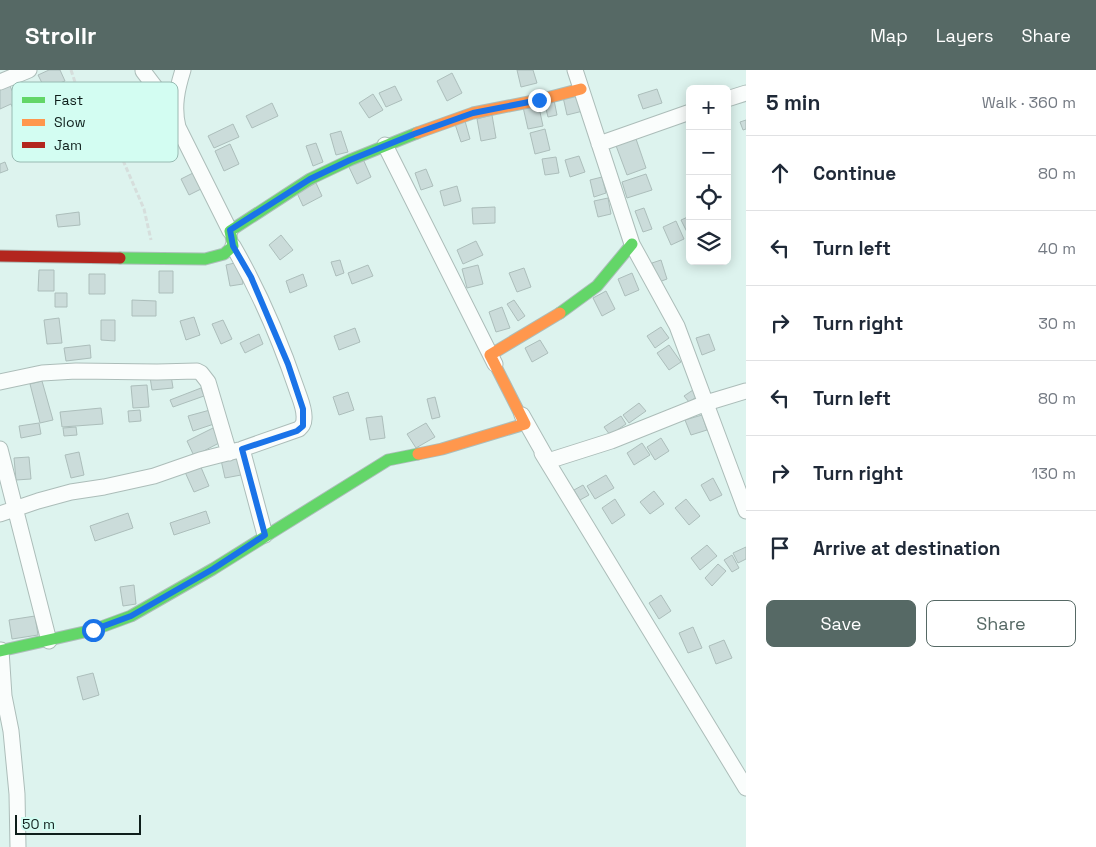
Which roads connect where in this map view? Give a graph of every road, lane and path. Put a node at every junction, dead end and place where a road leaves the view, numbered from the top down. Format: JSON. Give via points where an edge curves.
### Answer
{"nodes":[{"id":1,"x":29,"y":70,"type":"edge"},
{"id":2,"x":71,"y":70,"type":"edge"},
{"id":3,"x":144,"y":70,"type":"edge"},
{"id":4,"x":183,"y":70,"type":"edge"},
{"id":5,"x":575,"y":70,"type":"edge"},
{"id":6,"x":0,"y":82,"type":"edge"},
{"id":7,"x":75,"y":82,"type":"edge"},
{"id":8,"x":153,"y":82,"type":"edge"},
{"id":9,"x":178,"y":88,"type":"edge"},
{"id":10,"x":581,"y":89,"type":"junction"},
{"id":11,"x":746,"y":93,"type":"edge"},
{"id":12,"x":731,"y":98,"type":"edge"},
{"id":13,"x":686,"y":113,"type":"edge"},
{"id":14,"x":178,"y":127,"type":"edge"},
{"id":15,"x":599,"y":144,"type":"junction"},
{"id":16,"x":385,"y":145,"type":"junction"},
{"id":17,"x":123,"y":162,"type":"edge"},
{"id":18,"x":230,"y":230,"type":"junction"},
{"id":19,"x":632,"y":244,"type":"junction"},
{"id":20,"x":233,"y":246,"type":"junction"},
{"id":21,"x":0,"y":256,"type":"edge"},
{"id":22,"x":154,"y":258,"type":"junction"},
{"id":23,"x":490,"y":355,"type":"junction"},
{"id":24,"x":0,"y":382,"type":"edge"},
{"id":25,"x":746,"y":391,"type":"edge"},
{"id":26,"x":706,"y":403,"type":"junction"},
{"id":27,"x":524,"y":424,"type":"junction"},
{"id":28,"x":0,"y":449,"type":"edge"},
{"id":29,"x":236,"y":451,"type":"junction"},
{"id":30,"x":548,"y":461,"type":"junction"},
{"id":31,"x":15,"y":509,"type":"junction"},
{"id":32,"x":746,"y":511,"type":"edge"},
{"id":33,"x":0,"y":514,"type":"edge"},
{"id":34,"x":265,"y":535,"type":"junction"},
{"id":35,"x":49,"y":641,"type":"junction"},
{"id":36,"x":1,"y":650,"type":"edge"},
{"id":37,"x":746,"y":788,"type":"edge"},
{"id":38,"x":18,"y":847,"type":"edge"}],
"edges":[{"from":1,"to":6,"type":"street"},
{"from":2,"to":7,"type":"path"},
{"from":3,"to":8,"type":"street"},
{"from":4,"to":9,"type":"street"},
{"from":5,"to":10,"type":"street"},
{"from":10,"to":15,"type":"street"},
{"from":10,"to":16,"type":"street","via":[[473,113]]},
{"from":11,"to":12,"type":"street"},
{"from":13,"to":15,"type":"street"},
{"from":14,"to":18,"type":"street"},
{"from":15,"to":19,"type":"street"},
{"from":16,"to":18,"type":"street","via":[[310,179]]},
{"from":16,"to":23,"type":"street"},
{"from":17,"to":22,"type":"path","via":[[144,209]]},
{"from":18,"to":20,"type":"street"},
{"from":19,"to":23,"type":"street","via":[[597,286],[560,314]]},
{"from":19,"to":26,"type":"street","via":[[677,326]]},
{"from":20,"to":22,"type":"street","via":[[229,251],[205,259]]},
{"from":20,"to":29,"type":"street","via":[[251,277],[288,364],[304,419],[303,426],[297,431]]},
{"from":21,"to":22,"type":"street"},
{"from":23,"to":27,"type":"street"},
{"from":23,"to":30,"type":"street"},
{"from":24,"to":29,"type":"street","via":[[42,373],[197,371],[208,382]]},
{"from":25,"to":26,"type":"street"},
{"from":26,"to":30,"type":"street","via":[[611,441]]},
{"from":26,"to":32,"type":"street"},
{"from":27,"to":30,"type":"street"},
{"from":27,"to":34,"type":"street","via":[[442,449],[388,460]]},
{"from":28,"to":31,"type":"street"},
{"from":29,"to":31,"type":"street","via":[[154,476],[70,492]]},
{"from":29,"to":34,"type":"street"},
{"from":30,"to":37,"type":"street"},
{"from":31,"to":33,"type":"street"},
{"from":31,"to":35,"type":"street"},
{"from":34,"to":35,"type":"street","via":[[131,616]]},
{"from":35,"to":36,"type":"street"},
{"from":36,"to":38,"type":"street","via":[[17,794]]}]}
